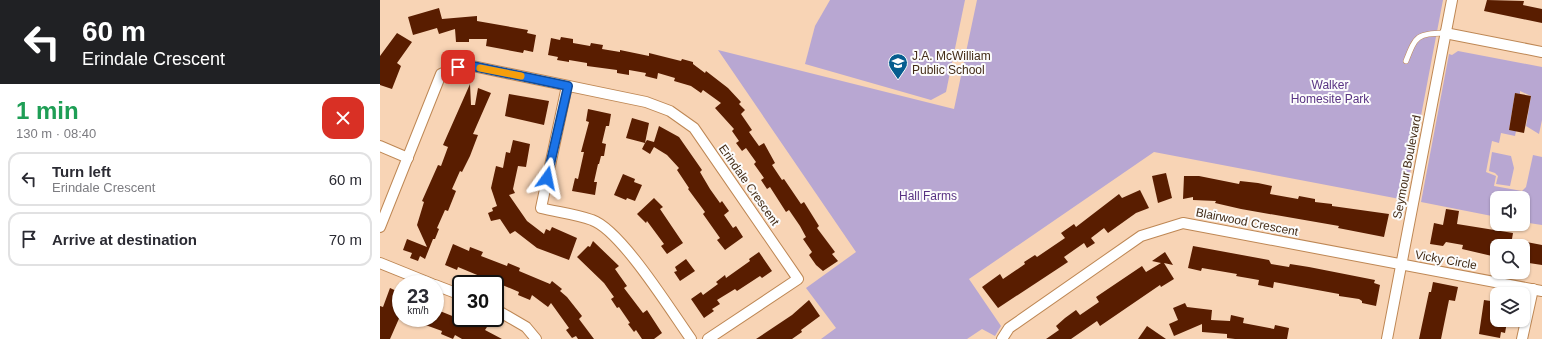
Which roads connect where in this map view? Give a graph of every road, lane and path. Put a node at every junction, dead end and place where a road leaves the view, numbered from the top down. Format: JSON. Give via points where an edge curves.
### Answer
{"nodes":[{"id":1,"x":1452,"y":0,"type":"edge"},
{"id":2,"x":1445,"y":33,"type":"junction"},
{"id":3,"x":1542,"y":52,"type":"edge"},
{"id":4,"x":1406,"y":61,"type":"dead end"},
{"id":5,"x":568,"y":86,"type":"junction"},
{"id":6,"x":380,"y":146,"type":"edge"},
{"id":7,"x":408,"y":158,"type":"junction"},
{"id":8,"x":380,"y":227,"type":"edge"},
{"id":9,"x":380,"y":264,"type":"edge"},
{"id":10,"x":1402,"y":265,"type":"junction"},
{"id":11,"x":409,"y":275,"type":"edge"},
{"id":12,"x":1537,"y":290,"type":"edge"},
{"id":13,"x":504,"y":315,"type":"edge"},
{"id":14,"x":536,"y":339,"type":"edge"},
{"id":15,"x":691,"y":339,"type":"edge"},
{"id":16,"x":708,"y":339,"type":"edge"},
{"id":17,"x":1002,"y":339,"type":"edge"},
{"id":18,"x":1387,"y":339,"type":"edge"},
{"id":19,"x":1522,"y":339,"type":"edge"}],
"edges":[{"from":1,"to":2,"type":"street","name":"Seymour Boulevard"},
{"from":2,"to":3,"type":"street"},
{"from":2,"to":4,"type":"lane","via":[[1425,34],[1413,42]]},
{"from":2,"to":10,"type":"street","name":"Seymour Boulevard"},
{"from":5,"to":7,"type":"street","name":"Erindale Crescent","via":[[463,64],[441,74]]},
{"from":5,"to":15,"type":"street","via":[[541,208],[593,220],[614,234]]},
{"from":5,"to":16,"type":"street","name":"Erindale Crescent","via":[[646,102],[670,111],[694,128],[798,279]]},
{"from":6,"to":7,"type":"street"},
{"from":7,"to":8,"type":"street"},
{"from":9,"to":11,"type":"street"},
{"from":10,"to":12,"type":"street","name":"Vicky Circle"},
{"from":10,"to":17,"type":"street","name":"Blairwood Crescent","via":[[1184,223],[1141,236],[1009,328]]},
{"from":10,"to":18,"type":"street","name":"Seymour Boulevard"},
{"from":12,"to":19,"type":"street","name":"Vicky Circle"},
{"from":13,"to":14,"type":"street","via":[[526,328]]}]}
